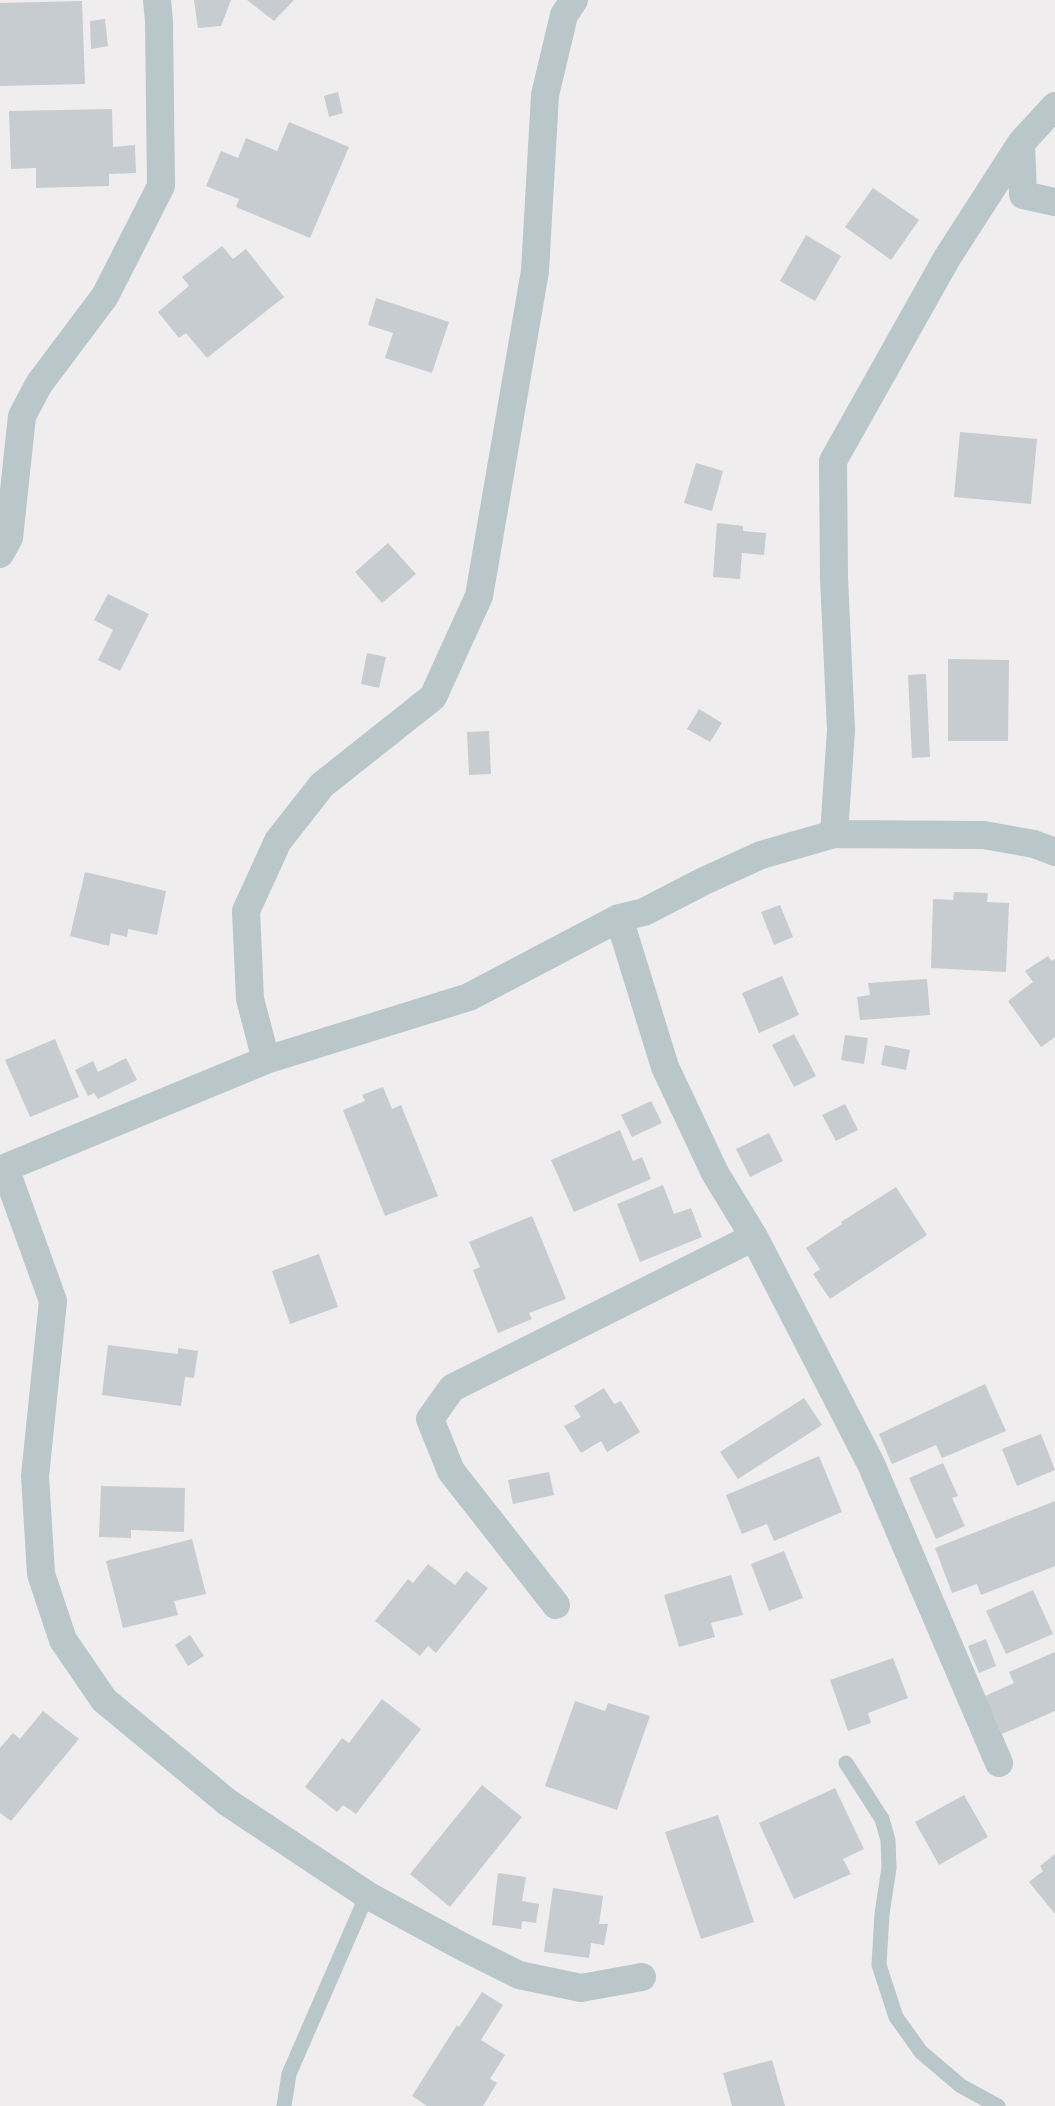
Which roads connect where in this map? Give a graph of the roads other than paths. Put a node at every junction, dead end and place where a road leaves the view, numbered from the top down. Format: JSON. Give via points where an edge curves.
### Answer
{"nodes":[{"id":1,"x":157,"y":0,"type":"edge"},
{"id":2,"x":574,"y":0,"type":"edge"},
{"id":3,"x":1055,"y":106,"type":"edge"},
{"id":4,"x":1021,"y":143,"type":"junction"},
{"id":5,"x":1055,"y":202,"type":"edge"},
{"id":6,"x":11,"y":414,"type":"edge"},
{"id":7,"x":0,"y":554,"type":"edge"},
{"id":8,"x":834,"y":834,"type":"junction"},
{"id":9,"x":1055,"y":852,"type":"edge"},
{"id":10,"x":619,"y":918,"type":"junction"},
{"id":11,"x":266,"y":1060,"type":"junction"},
{"id":12,"x":3,"y":1169,"type":"edge"},
{"id":13,"x":754,"y":1236,"type":"junction"},
{"id":14,"x":556,"y":1605,"type":"dead end"},
{"id":15,"x":846,"y":1762,"type":"dead end"},
{"id":16,"x":999,"y":1763,"type":"dead end"},
{"id":17,"x":367,"y":1895,"type":"junction"},
{"id":18,"x":642,"y":1977,"type":"dead end"},
{"id":19,"x":284,"y":2106,"type":"edge"},
{"id":20,"x":998,"y":2106,"type":"edge"}],
"edges":[{"from":1,"to":6,"type":"street","via":[[160,21],[161,186],[105,296],[39,384]]},
{"from":2,"to":11,"type":"street","via":[[564,15],[544,95],[536,271],[479,596],[433,697],[322,785],[278,841],[246,911],[250,999]]},
{"from":3,"to":4,"type":"street"},
{"from":4,"to":5,"type":"street","via":[[1023,195]]},
{"from":4,"to":8,"type":"street","via":[[947,258],[833,461],[841,730]]},
{"from":6,"to":7,"type":"street","via":[[9,538]]},
{"from":8,"to":9,"type":"street","via":[[984,834],[1034,844]]},
{"from":8,"to":10,"type":"street","via":[[761,855],[644,912]]},
{"from":10,"to":11,"type":"street","via":[[469,997]]},
{"from":10,"to":13,"type":"street","via":[[665,1067],[715,1173]]},
{"from":11,"to":12,"type":"street"},
{"from":12,"to":17,"type":"street","via":[[54,1301],[35,1476],[41,1574],[63,1640],[104,1700],[227,1802]]},
{"from":13,"to":14,"type":"street","via":[[452,1388],[430,1419],[451,1471]]},
{"from":13,"to":16,"type":"street","via":[[871,1464]]},
{"from":15,"to":20,"type":"lane","via":[[882,1819],[888,1840],[889,1868],[882,1914],[880,1965],[896,2017],[921,2052],[961,2086]]},
{"from":17,"to":18,"type":"street","via":[[519,1975],[581,1988]]},
{"from":17,"to":19,"type":"lane","via":[[288,2074]]}]}
